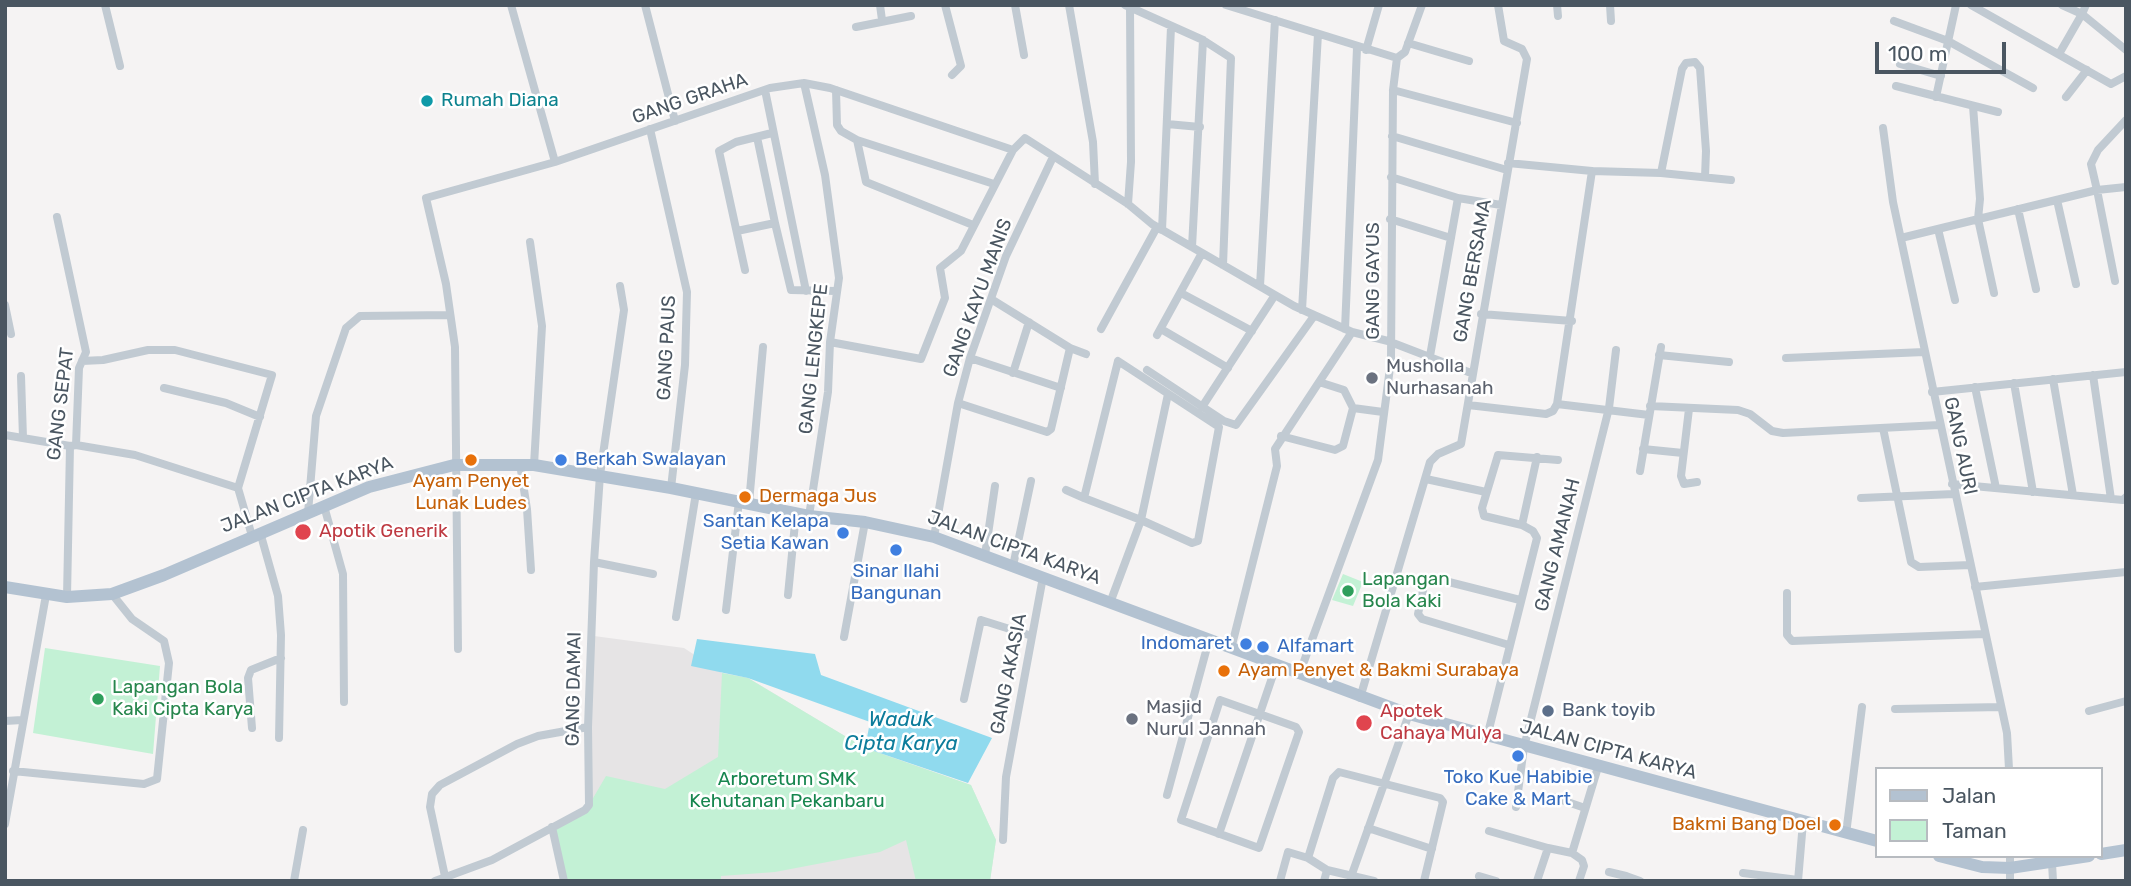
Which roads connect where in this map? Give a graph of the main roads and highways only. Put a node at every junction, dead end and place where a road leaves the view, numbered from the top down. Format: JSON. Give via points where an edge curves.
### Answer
{"nodes":[{"id":1,"x":5,"y":587,"type":"edge"},
{"id":2,"x":1876,"y":841,"type":"edge"},
{"id":3,"x":2126,"y":850,"type":"edge"},
{"id":4,"x":2103,"y":854,"type":"edge"},
{"id":5,"x":1947,"y":858,"type":"edge"},
{"id":6,"x":2079,"y":858,"type":"edge"},
{"id":7,"x":2010,"y":869,"type":"edge"}],
"edges":[{"from":1,"to":2,"type":"main road","name":"JALAN CIPTA KARYA","via":[[67,597],[112,594],[369,487],[454,465],[534,465],[934,537],[1409,714]]},
{"from":3,"to":4,"type":"main road"},
{"from":5,"to":7,"type":"main road"},
{"from":6,"to":7,"type":"main road"}]}
